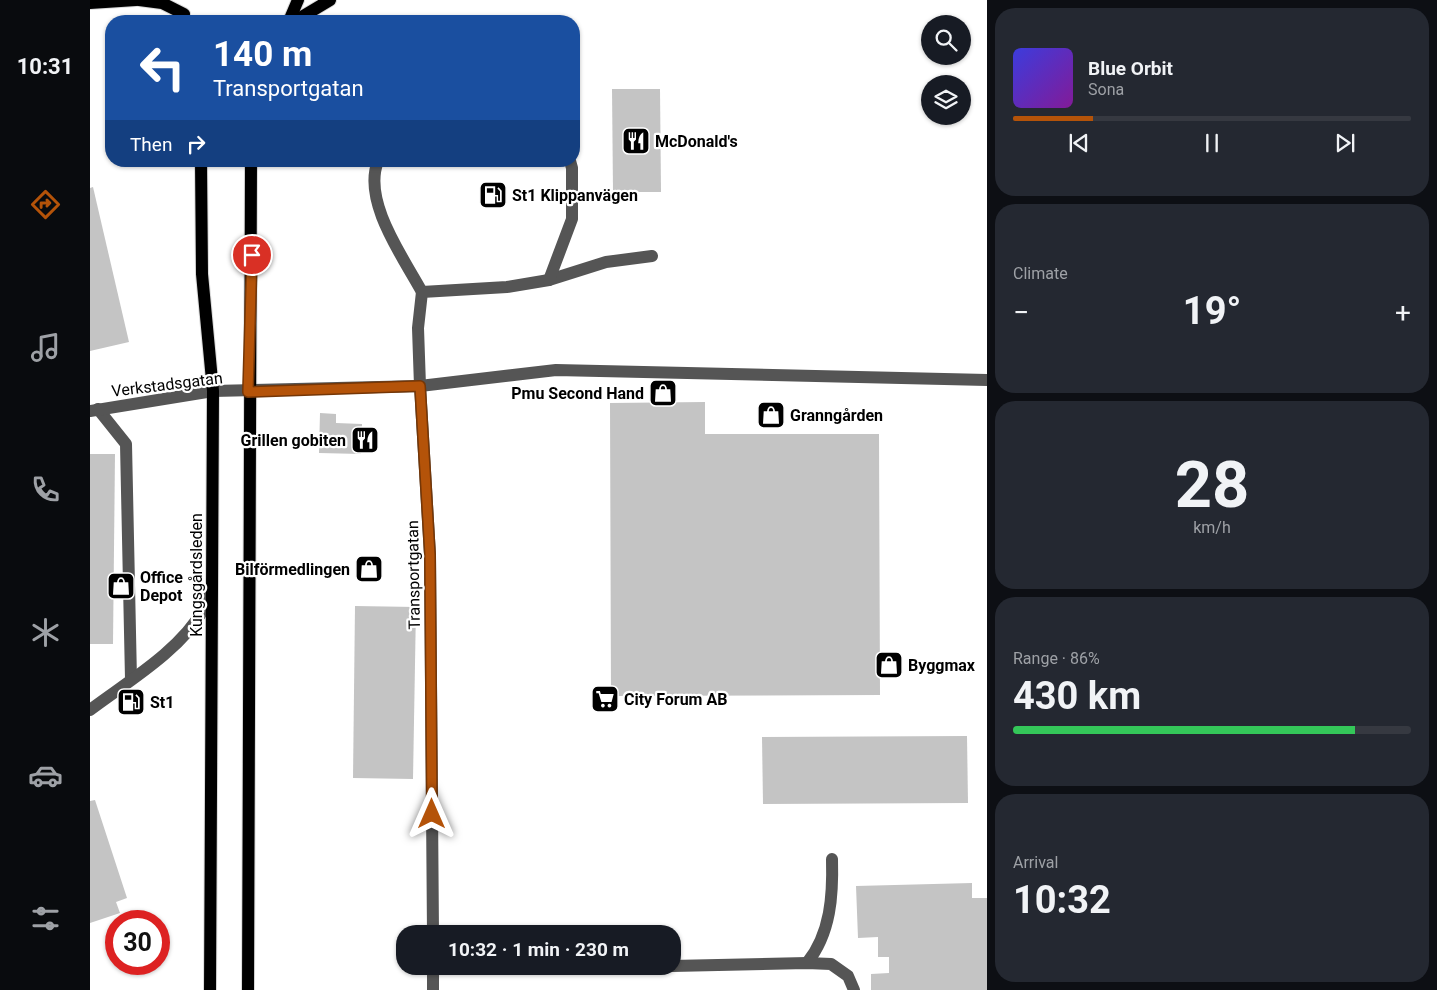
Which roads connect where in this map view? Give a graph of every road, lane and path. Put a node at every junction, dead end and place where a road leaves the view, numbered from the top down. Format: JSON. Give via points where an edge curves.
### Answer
{"nodes":[{"id":1,"x":138,"y":0,"type":"edge"},
{"id":2,"x":179,"y":0,"type":"edge"},
{"id":3,"x":298,"y":0,"type":"edge"},
{"id":4,"x":330,"y":0,"type":"edge"},
{"id":5,"x":90,"y":3,"type":"edge"},
{"id":6,"x":181,"y":15,"type":"edge"},
{"id":7,"x":185,"y":15,"type":"edge"},
{"id":8,"x":292,"y":15,"type":"edge"},
{"id":9,"x":305,"y":15,"type":"edge"},
{"id":10,"x":200,"y":167,"type":"edge"},
{"id":11,"x":251,"y":167,"type":"edge"},
{"id":12,"x":376,"y":167,"type":"edge"},
{"id":13,"x":572,"y":167,"type":"edge"},
{"id":14,"x":652,"y":256,"type":"dead end"},
{"id":15,"x":549,"y":280,"type":"junction"},
{"id":16,"x":422,"y":292,"type":"junction"},
{"id":17,"x":987,"y":380,"type":"edge"},
{"id":18,"x":420,"y":386,"type":"junction"},
{"id":19,"x":213,"y":392,"type":"junction"},
{"id":20,"x":248,"y":392,"type":"junction"},
{"id":21,"x":94,"y":410,"type":"edge"},
{"id":22,"x":213,"y":581,"type":"junction"},
{"id":23,"x":131,"y":679,"type":"junction"},
{"id":24,"x":90,"y":710,"type":"edge"},
{"id":25,"x":832,"y":859,"type":"dead end"},
{"id":26,"x":433,"y":925,"type":"edge"},
{"id":27,"x":808,"y":963,"type":"junction"},
{"id":28,"x":681,"y":966,"type":"edge"},
{"id":29,"x":433,"y":975,"type":"edge"},
{"id":30,"x":210,"y":990,"type":"edge"},
{"id":31,"x":248,"y":990,"type":"edge"},
{"id":32,"x":433,"y":990,"type":"edge"},
{"id":33,"x":854,"y":990,"type":"edge"}],
"edges":[{"from":1,"to":5,"type":"main road"},
{"from":1,"to":6,"type":"main road","via":[[162,3]]},
{"from":2,"to":7,"type":"main road"},
{"from":3,"to":8,"type":"main road"},
{"from":4,"to":9,"type":"main road"},
{"from":10,"to":19,"type":"main road","name":"Kungsgårdsleden","via":[[202,274]]},
{"from":11,"to":20,"type":"main road"},
{"from":12,"to":16,"type":"street","via":[[378,211]]},
{"from":13,"to":15,"type":"street","via":[[572,219]]},
{"from":14,"to":15,"type":"street","via":[[606,262]]},
{"from":15,"to":16,"type":"street","via":[[507,287]]},
{"from":16,"to":18,"type":"street","name":"Transportgatan","via":[[418,328]]},
{"from":17,"to":18,"type":"street","via":[[556,370]]},
{"from":18,"to":20,"type":"street"},
{"from":18,"to":26,"type":"street","name":"Transportgatan","via":[[430,555]]},
{"from":19,"to":20,"type":"street","name":"Verkstadsgatan"},
{"from":19,"to":21,"type":"street","name":"Verkstadsgatan"},
{"from":19,"to":22,"type":"main road","name":"Kungsgårdsleden"},
{"from":20,"to":31,"type":"main road"},
{"from":21,"to":23,"type":"street","via":[[126,444]]},
{"from":22,"to":23,"type":"street","via":[[204,609],[192,627]]},
{"from":22,"to":30,"type":"main road","name":"Kungsgårdsleden"},
{"from":23,"to":24,"type":"street"},
{"from":25,"to":27,"type":"street","via":[[833,894],[818,950]]},
{"from":27,"to":28,"type":"street"},
{"from":27,"to":33,"type":"street","via":[[831,964],[848,976]]},
{"from":29,"to":32,"type":"street"}]}
